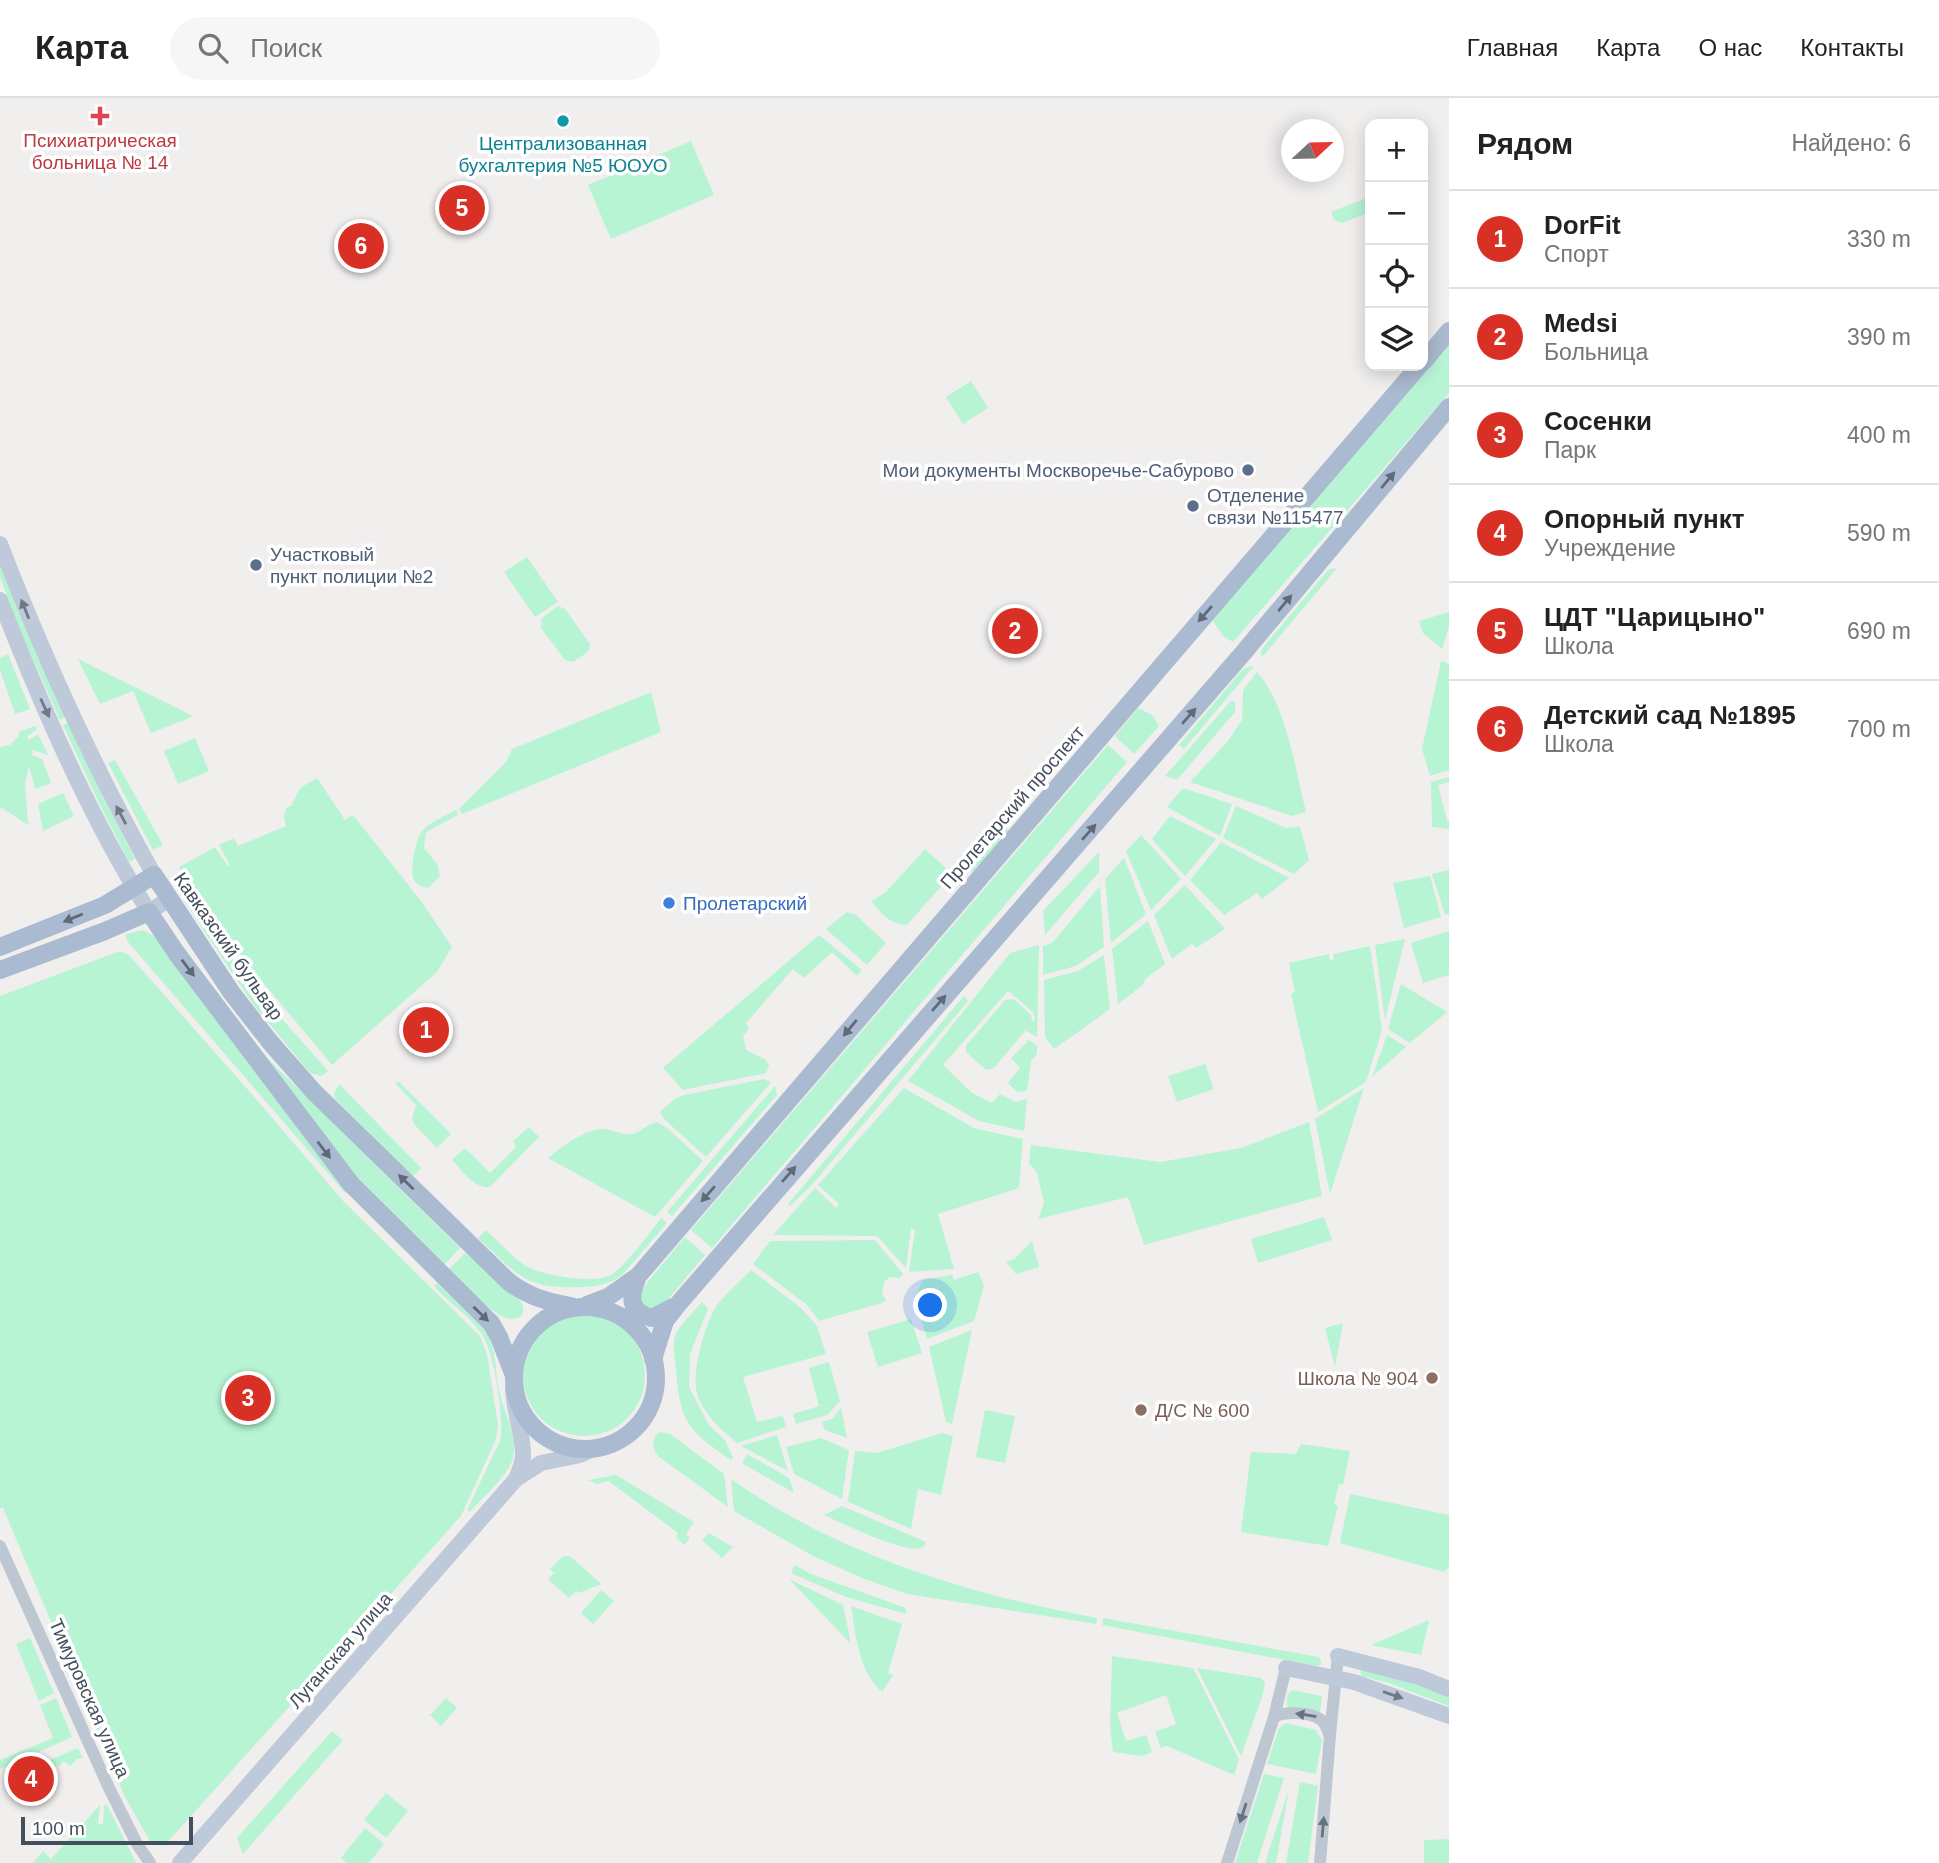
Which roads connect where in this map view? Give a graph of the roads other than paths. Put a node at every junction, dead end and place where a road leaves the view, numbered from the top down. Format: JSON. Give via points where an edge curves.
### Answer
{"nodes":[{"id":1,"x":1449,"y":331,"type":"edge"},
{"id":2,"x":1428,"y":356,"type":"edge"},
{"id":3,"x":1415,"y":371,"type":"edge"},
{"id":4,"x":1449,"y":407,"type":"edge"},
{"id":5,"x":0,"y":544,"type":"edge"},
{"id":6,"x":0,"y":600,"type":"edge"},
{"id":7,"x":154,"y":875,"type":"junction"},
{"id":8,"x":134,"y":887,"type":"junction"},
{"id":9,"x":169,"y":899,"type":"junction"},
{"id":10,"x":149,"y":912,"type":"junction"},
{"id":11,"x":0,"y":947,"type":"edge"},
{"id":12,"x":0,"y":970,"type":"edge"},
{"id":13,"x":638,"y":1276,"type":"junction"},
{"id":14,"x":679,"y":1303,"type":"junction"},
{"id":15,"x":579,"y":1306,"type":"junction"},
{"id":16,"x":653,"y":1359,"type":"junction"},
{"id":17,"x":513,"y":1380,"type":"junction"},
{"id":18,"x":594,"y":1449,"type":"junction"},
{"id":19,"x":516,"y":1479,"type":"junction"},
{"id":20,"x":0,"y":1546,"type":"edge"},
{"id":21,"x":1338,"y":1656,"type":"joint"},
{"id":22,"x":1286,"y":1668,"type":"joint"},
{"id":23,"x":1336,"y":1678,"type":"junction"},
{"id":24,"x":1449,"y":1689,"type":"edge"},
{"id":25,"x":1449,"y":1716,"type":"edge"},
{"id":26,"x":1274,"y":1717,"type":"junction"},
{"id":27,"x":1330,"y":1735,"type":"junction"},
{"id":28,"x":150,"y":1863,"type":"edge"},
{"id":29,"x":180,"y":1863,"type":"edge"},
{"id":30,"x":1227,"y":1863,"type":"edge"},
{"id":31,"x":1320,"y":1863,"type":"edge"}],
"edges":[{"from":1,"to":2,"type":"main road","name":"Пролетарский проспект"},
{"from":3,"to":13,"type":"main road","name":"Пролетарский проспект","one_way":true},
{"from":14,"to":4,"type":"main road","one_way":true,"via":[[1239,658]]},
{"from":7,"to":5,"type":"main road","name":"Кавказский бульвар","one_way":true,"via":[[93,761]]},
{"from":6,"to":8,"type":"main road","one_way":true,"via":[[42,704]]},
{"from":7,"to":8,"type":"main road"},
{"from":7,"to":9,"type":"main road","name":"Кавказский бульвар"},
{"from":8,"to":10,"type":"main road"},
{"from":8,"to":11,"type":"main road","one_way":true,"via":[[105,905]]},
{"from":9,"to":10,"type":"main road"},
{"from":15,"to":9,"type":"main road","name":"Кавказский бульвар","one_way":true,"via":[[547,1302],[509,1282],[314,1092],[231,992]]},
{"from":10,"to":12,"type":"main road"},
{"from":10,"to":17,"type":"main road","one_way":true,"via":[[351,1185],[491,1323]]},
{"from":13,"to":14,"type":"main road","via":[[631,1300],[647,1317]]},
{"from":13,"to":15,"type":"main road","name":"Пролетарский проспект","via":[[608,1297]]},
{"from":14,"to":16,"type":"main road","via":[[665,1321]]},
{"from":15,"to":16,"type":"main road","via":[[625,1320]]},
{"from":15,"to":17,"type":"main road","via":[[556,1312],[535,1328],[522,1344]]},
{"from":16,"to":18,"type":"main road","via":[[657,1382],[641,1423],[622,1439]]},
{"from":17,"to":18,"type":"main road","via":[[528,1415],[548,1435],[567,1446]]},
{"from":17,"to":19,"type":"main road","via":[[523,1459]]},
{"from":18,"to":19,"type":"main road","name":"Луганская улица","via":[[541,1464]]},
{"from":19,"to":29,"type":"main road","name":"Луганская улица"},
{"from":20,"to":28,"type":"street","name":"Тимуровская улица","via":[[109,1788]]},
{"from":21,"to":23,"type":"street"},
{"from":21,"to":24,"type":"main road"},
{"from":22,"to":23,"type":"main road"},
{"from":22,"to":26,"type":"street"},
{"from":23,"to":25,"type":"main road","one_way":true},
{"from":23,"to":27,"type":"street"},
{"from":27,"to":26,"type":"street","one_way":true,"via":[[1319,1717],[1286,1712]]},
{"from":26,"to":30,"type":"street","one_way":true},
{"from":31,"to":27,"type":"street","one_way":true}]}
